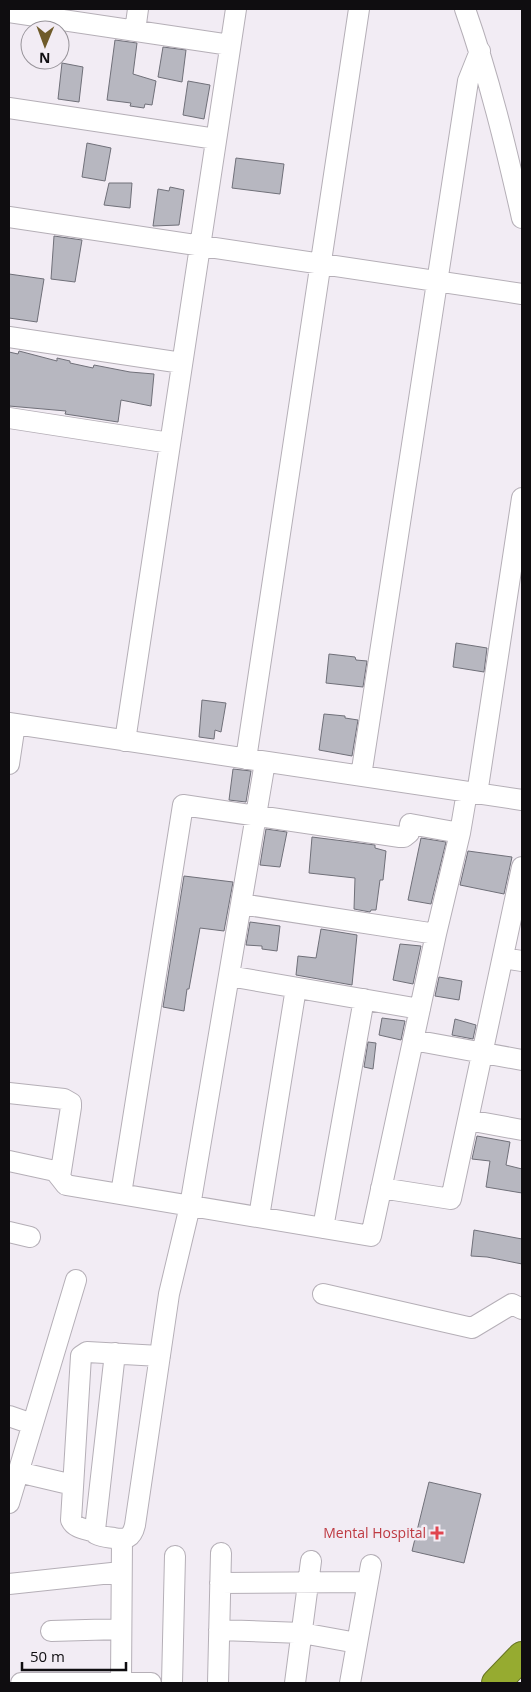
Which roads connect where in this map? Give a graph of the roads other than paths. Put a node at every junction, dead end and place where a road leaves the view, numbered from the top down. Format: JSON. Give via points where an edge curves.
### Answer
{"nodes":[{"id":1,"x":138,"y":9,"type":"edge"},
{"id":2,"x":224,"y":9,"type":"edge"},
{"id":3,"x":236,"y":9,"type":"edge"},
{"id":4,"x":359,"y":9,"type":"edge"},
{"id":5,"x":465,"y":9,"type":"edge"},
{"id":6,"x":9,"y":12,"type":"edge"},
{"id":7,"x":135,"y":31,"type":"junction"},
{"id":8,"x":225,"y":44,"type":"junction"},
{"id":9,"x":480,"y":51,"type":"junction"},
{"id":10,"x":9,"y":108,"type":"edge"},
{"id":11,"x":9,"y":119,"type":"edge"},
{"id":12,"x":210,"y":144,"type":"junction"},
{"id":13,"x":9,"y":217,"type":"edge"},
{"id":14,"x":522,"y":218,"type":"edge"},
{"id":15,"x":195,"y":246,"type":"junction"},
{"id":16,"x":320,"y":264,"type":"junction"},
{"id":17,"x":437,"y":282,"type":"junction"},
{"id":18,"x":522,"y":294,"type":"edge"},
{"id":19,"x":9,"y":337,"type":"edge"},
{"id":20,"x":177,"y":362,"type":"junction"},
{"id":21,"x":9,"y":418,"type":"edge"},
{"id":22,"x":165,"y":442,"type":"junction"},
{"id":23,"x":522,"y":498,"type":"edge"},
{"id":24,"x":516,"y":583,"type":"edge"},
{"id":25,"x":12,"y":724,"type":"edge"},
{"id":26,"x":120,"y":740,"type":"junction"},
{"id":27,"x":255,"y":760,"type":"junction"},
{"id":28,"x":9,"y":764,"type":"edge"},
{"id":29,"x":362,"y":776,"type":"junction"},
{"id":30,"x":472,"y":793,"type":"junction"},
{"id":31,"x":522,"y":800,"type":"edge"},
{"id":32,"x":256,"y":815,"type":"junction"},
{"id":33,"x":460,"y":833,"type":"junction"},
{"id":34,"x":522,"y":868,"type":"edge"},
{"id":35,"x":520,"y":890,"type":"edge"},
{"id":36,"x":241,"y":904,"type":"junction"},
{"id":37,"x":436,"y":934,"type":"junction"},
{"id":38,"x":513,"y":959,"type":"edge"},
{"id":39,"x":229,"y":976,"type":"junction"},
{"id":40,"x":296,"y":988,"type":"junction"},
{"id":41,"x":364,"y":999,"type":"junction"},
{"id":42,"x":420,"y":1009,"type":"junction"},
{"id":43,"x":413,"y":1040,"type":"junction"},
{"id":44,"x":483,"y":1052,"type":"junction"},
{"id":45,"x":522,"y":1060,"type":"edge"},
{"id":46,"x":9,"y":1093,"type":"edge"},
{"id":47,"x":468,"y":1120,"type":"junction"},
{"id":48,"x":522,"y":1130,"type":"edge"},
{"id":49,"x":9,"y":1162,"type":"edge"},
{"id":50,"x":60,"y":1177,"type":"junction"},
{"id":51,"x":381,"y":1188,"type":"junction"},
{"id":52,"x":121,"y":1194,"type":"junction"},
{"id":53,"x":190,"y":1206,"type":"junction"},
{"id":54,"x":259,"y":1217,"type":"junction"},
{"id":55,"x":323,"y":1228,"type":"junction"},
{"id":56,"x":9,"y":1232,"type":"edge"},
{"id":57,"x":30,"y":1237,"type":"dead end"},
{"id":58,"x":76,"y":1280,"type":"dead end"},
{"id":59,"x":324,"y":1294,"type":"dead end"},
{"id":60,"x":522,"y":1309,"type":"edge"},
{"id":61,"x":116,"y":1353,"type":"junction"},
{"id":62,"x":160,"y":1356,"type":"junction"},
{"id":63,"x":9,"y":1416,"type":"edge"},
{"id":64,"x":32,"y":1424,"type":"junction"},
{"id":65,"x":18,"y":1472,"type":"junction"},
{"id":66,"x":73,"y":1485,"type":"junction"},
{"id":67,"x":9,"y":1503,"type":"edge"},
{"id":68,"x":95,"y":1532,"type":"junction"},
{"id":69,"x":122,"y":1539,"type":"junction"},
{"id":70,"x":221,"y":1553,"type":"dead end"},
{"id":71,"x":174,"y":1556,"type":"dead end"},
{"id":72,"x":311,"y":1561,"type":"dead end"},
{"id":73,"x":121,"y":1572,"type":"junction"},
{"id":74,"x":309,"y":1582,"type":"junction"},
{"id":75,"x":220,"y":1583,"type":"junction"},
{"id":76,"x":9,"y":1584,"type":"edge"},
{"id":77,"x":121,"y":1629,"type":"junction"},
{"id":78,"x":219,"y":1630,"type":"junction"},
{"id":79,"x":51,"y":1631,"type":"dead end"},
{"id":80,"x":302,"y":1633,"type":"junction"},
{"id":81,"x":357,"y":1642,"type":"junction"},
{"id":82,"x":522,"y":1656,"type":"edge"},
{"id":83,"x":21,"y":1683,"type":"edge"},
{"id":84,"x":121,"y":1683,"type":"edge"},
{"id":85,"x":151,"y":1683,"type":"edge"},
{"id":86,"x":172,"y":1683,"type":"edge"},
{"id":87,"x":218,"y":1683,"type":"edge"},
{"id":88,"x":295,"y":1683,"type":"edge"},
{"id":89,"x":350,"y":1683,"type":"edge"},
{"id":90,"x":496,"y":1683,"type":"edge"}],
"edges":[{"from":1,"to":7,"type":"street"},
{"from":2,"to":8,"type":"street"},
{"from":3,"to":8,"type":"street"},
{"from":4,"to":16,"type":"street"},
{"from":5,"to":9,"type":"street"},
{"from":6,"to":7,"type":"street"},
{"from":7,"to":8,"type":"street"},
{"from":8,"to":12,"type":"street"},
{"from":9,"to":14,"type":"street"},
{"from":9,"to":17,"type":"street","via":[[468,82]]},
{"from":10,"to":12,"type":"street"},
{"from":11,"to":12,"type":"street"},
{"from":12,"to":15,"type":"street"},
{"from":13,"to":15,"type":"street"},
{"from":15,"to":16,"type":"street"},
{"from":15,"to":20,"type":"street"},
{"from":16,"to":17,"type":"street"},
{"from":16,"to":27,"type":"street"},
{"from":17,"to":18,"type":"street"},
{"from":17,"to":29,"type":"street"},
{"from":19,"to":20,"type":"street"},
{"from":20,"to":22,"type":"street"},
{"from":21,"to":22,"type":"street"},
{"from":22,"to":26,"type":"street"},
{"from":23,"to":24,"type":"street"},
{"from":24,"to":30,"type":"street"},
{"from":25,"to":26,"type":"street"},
{"from":25,"to":28,"type":"street"},
{"from":26,"to":27,"type":"street"},
{"from":27,"to":29,"type":"street"},
{"from":27,"to":32,"type":"street"},
{"from":29,"to":30,"type":"street"},
{"from":30,"to":31,"type":"street"},
{"from":30,"to":33,"type":"street"},
{"from":32,"to":33,"type":"street","via":[[400,837],[409,833],[410,824]]},
{"from":32,"to":36,"type":"street"},
{"from":32,"to":52,"type":"street","via":[[183,805]]},
{"from":33,"to":37,"type":"street"},
{"from":34,"to":35,"type":"street"},
{"from":35,"to":38,"type":"street"},
{"from":36,"to":37,"type":"street"},
{"from":36,"to":39,"type":"street"},
{"from":37,"to":42,"type":"street"},
{"from":38,"to":44,"type":"street"},
{"from":39,"to":40,"type":"street"},
{"from":39,"to":53,"type":"street"},
{"from":40,"to":41,"type":"street"},
{"from":40,"to":54,"type":"street"},
{"from":41,"to":42,"type":"street"},
{"from":41,"to":55,"type":"street"},
{"from":42,"to":43,"type":"street"},
{"from":43,"to":44,"type":"street"},
{"from":43,"to":51,"type":"street"},
{"from":44,"to":45,"type":"street"},
{"from":44,"to":47,"type":"street"},
{"from":46,"to":50,"type":"street","via":[[71,1103]]},
{"from":47,"to":48,"type":"street"},
{"from":47,"to":51,"type":"street","via":[[451,1199]]},
{"from":49,"to":50,"type":"street","via":[[55,1171]]},
{"from":50,"to":52,"type":"street","via":[[66,1185]]},
{"from":51,"to":55,"type":"street","via":[[371,1236]]},
{"from":52,"to":53,"type":"street"},
{"from":53,"to":54,"type":"street"},
{"from":53,"to":62,"type":"street","via":[[169,1294]]},
{"from":54,"to":55,"type":"street"},
{"from":56,"to":57,"type":"street"},
{"from":58,"to":64,"type":"street"},
{"from":59,"to":60,"type":"street","via":[[472,1328],[512,1304]]},
{"from":61,"to":62,"type":"street"},
{"from":61,"to":66,"type":"street","via":[[87,1352],[81,1356]]},
{"from":61,"to":68,"type":"street"},
{"from":62,"to":69,"type":"street","via":[[135,1524],[131,1536]]},
{"from":63,"to":64,"type":"street"},
{"from":64,"to":65,"type":"street"},
{"from":65,"to":66,"type":"street"},
{"from":65,"to":67,"type":"street"},
{"from":66,"to":68,"type":"street","via":[[73,1525]]},
{"from":68,"to":69,"type":"street"},
{"from":69,"to":73,"type":"street"},
{"from":70,"to":75,"type":"street"},
{"from":71,"to":86,"type":"street"},
{"from":72,"to":74,"type":"street"},
{"from":73,"to":76,"type":"street"},
{"from":73,"to":77,"type":"street"},
{"from":74,"to":75,"type":"street"},
{"from":74,"to":80,"type":"street"},
{"from":74,"to":81,"type":"street","via":[[369,1574]]},
{"from":75,"to":78,"type":"street"},
{"from":77,"to":79,"type":"street"},
{"from":77,"to":84,"type":"street"},
{"from":78,"to":80,"type":"street"},
{"from":78,"to":87,"type":"street"},
{"from":80,"to":81,"type":"street"},
{"from":80,"to":88,"type":"street"},
{"from":81,"to":89,"type":"street"},
{"from":82,"to":90,"type":"highway"},
{"from":83,"to":84,"type":"street"},
{"from":84,"to":85,"type":"street"}]}
